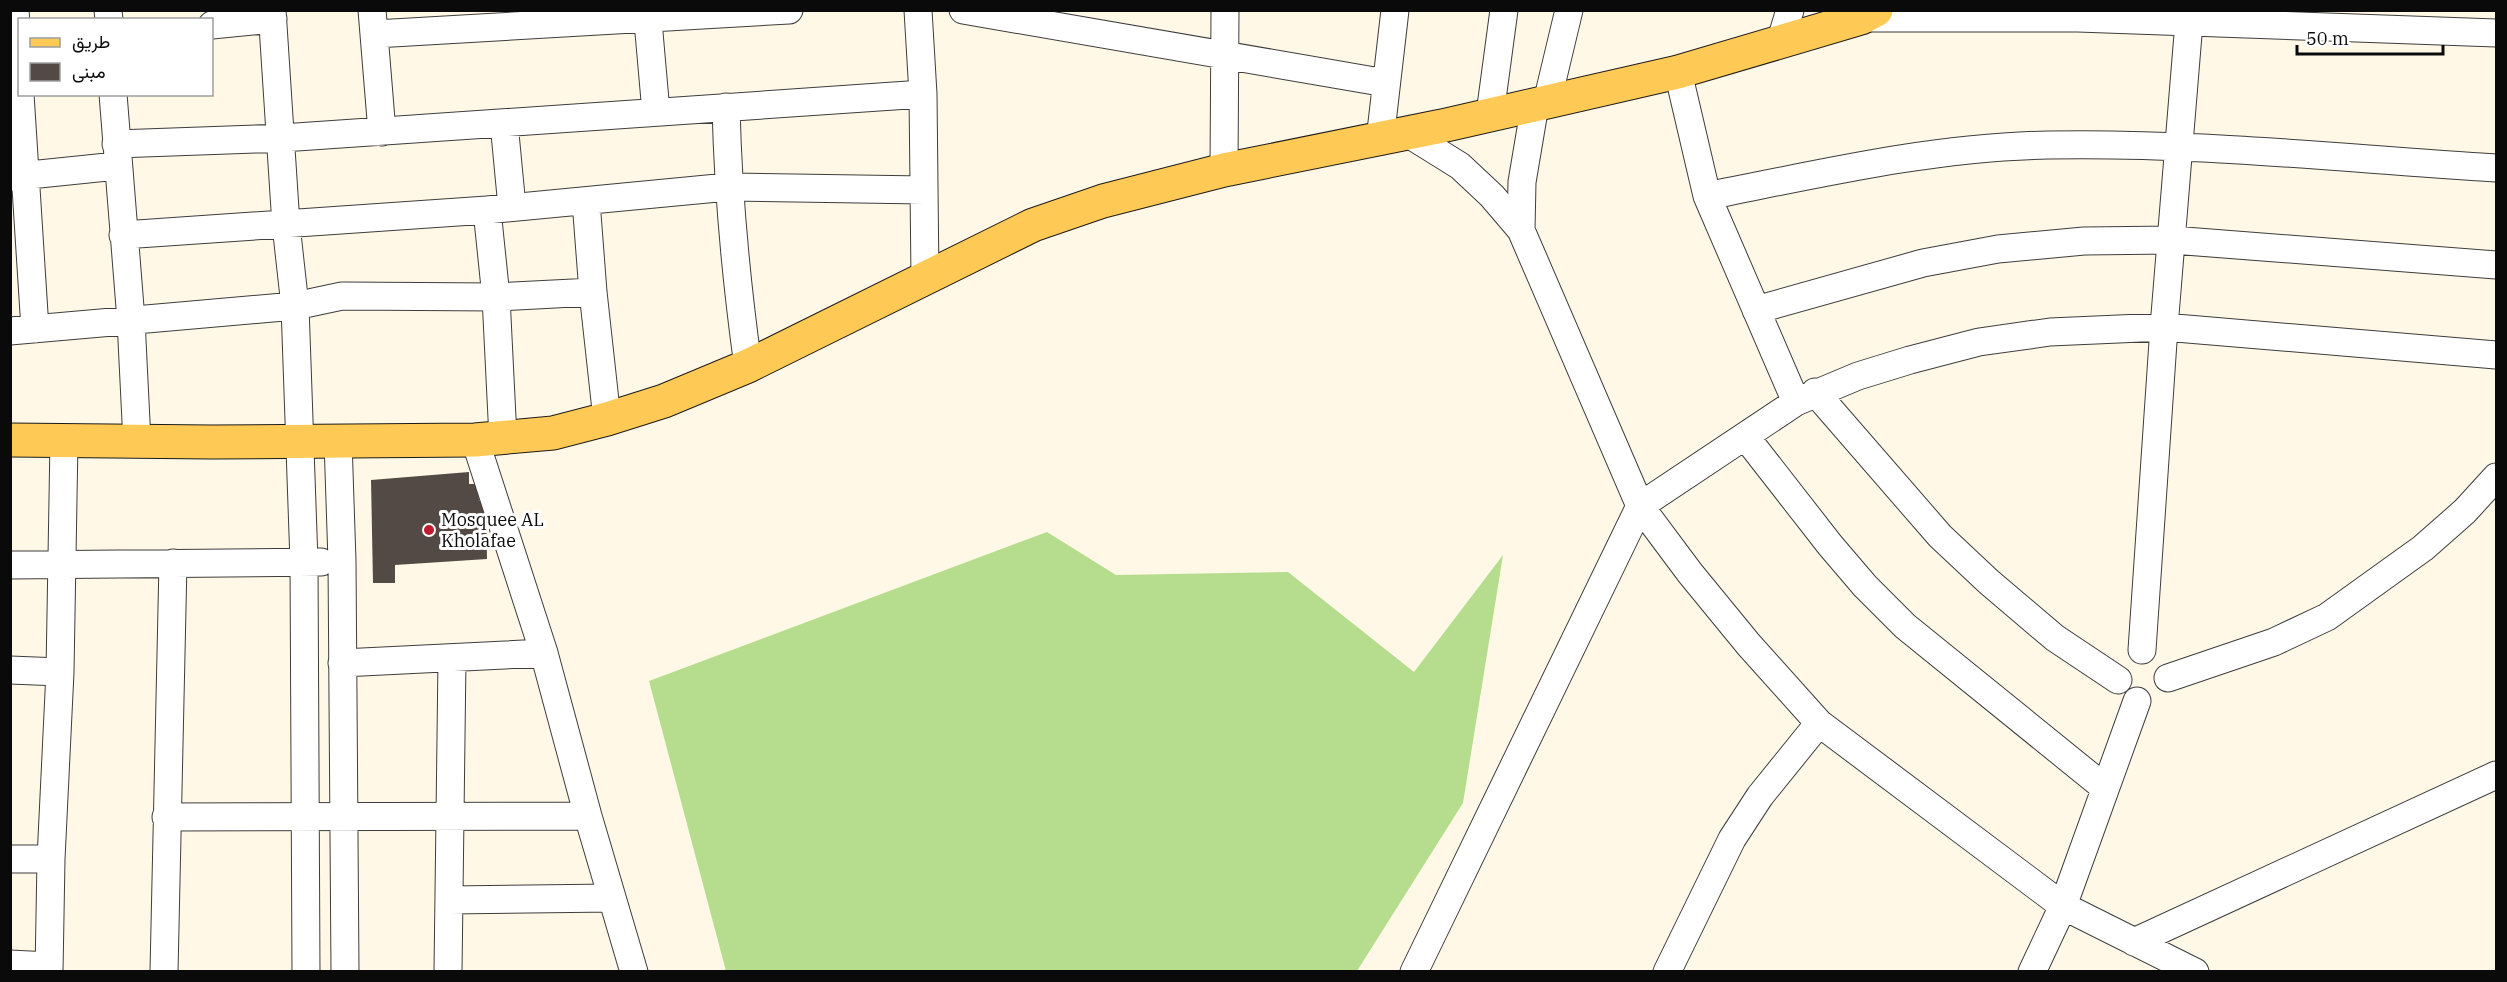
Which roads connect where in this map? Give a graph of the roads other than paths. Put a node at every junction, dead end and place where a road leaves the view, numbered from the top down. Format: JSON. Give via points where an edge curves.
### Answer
{"nodes":[{"id":1,"x":15,"y":10,"type":"edge"},
{"id":2,"x":789,"y":10,"type":"edge"},
{"id":3,"x":918,"y":10,"type":"edge"},
{"id":4,"x":963,"y":10,"type":"edge"},
{"id":5,"x":1225,"y":10,"type":"edge"},
{"id":6,"x":1395,"y":10,"type":"edge"},
{"id":7,"x":1504,"y":10,"type":"edge"},
{"id":8,"x":1569,"y":10,"type":"edge"},
{"id":9,"x":1790,"y":10,"type":"edge"},
{"id":10,"x":1869,"y":14,"type":"edge"},
{"id":11,"x":2078,"y":14,"type":"edge"},
{"id":12,"x":273,"y":15,"type":"edge"},
{"id":13,"x":648,"y":15,"type":"edge"},
{"id":14,"x":2189,"y":16,"type":"edge"},
{"id":15,"x":374,"y":22,"type":"edge"},
{"id":16,"x":213,"y":25,"type":"edge"},
{"id":17,"x":2496,"y":33,"type":"edge"},
{"id":18,"x":15,"y":39,"type":"edge"},
{"id":19,"x":1780,"y":43,"type":"junction"},
{"id":20,"x":1224,"y":55,"type":"junction"},
{"id":21,"x":18,"y":64,"type":"edge"},
{"id":22,"x":1678,"y":72,"type":"junction"},
{"id":23,"x":1386,"y":83,"type":"junction"},
{"id":24,"x":923,"y":94,"type":"junction"},
{"id":25,"x":21,"y":96,"type":"edge"},
{"id":26,"x":113,"y":96,"type":"edge"},
{"id":27,"x":1541,"y":103,"type":"junction"},
{"id":28,"x":726,"y":107,"type":"junction"},
{"id":29,"x":656,"y":112,"type":"junction"},
{"id":30,"x":1490,"y":114,"type":"junction"},
{"id":31,"x":504,"y":123,"type":"junction"},
{"id":32,"x":382,"y":132,"type":"junction"},
{"id":33,"x":1393,"y":136,"type":"junction"},
{"id":34,"x":282,"y":138,"type":"junction"},
{"id":35,"x":2180,"y":146,"type":"junction"},
{"id":36,"x":117,"y":155,"type":"junction"},
{"id":37,"x":2496,"y":168,"type":"edge"},
{"id":38,"x":1224,"y":170,"type":"junction"},
{"id":39,"x":19,"y":177,"type":"edge"},
{"id":40,"x":728,"y":187,"type":"junction"},
{"id":41,"x":924,"y":190,"type":"junction"},
{"id":42,"x":1707,"y":196,"type":"junction"},
{"id":43,"x":586,"y":201,"type":"junction"},
{"id":44,"x":499,"y":208,"type":"junction"},
{"id":45,"x":286,"y":225,"type":"junction"},
{"id":46,"x":1521,"y":230,"type":"junction"},
{"id":47,"x":123,"y":235,"type":"junction"},
{"id":48,"x":2172,"y":240,"type":"junction"},
{"id":49,"x":2496,"y":265,"type":"edge"},
{"id":50,"x":925,"y":279,"type":"junction"},
{"id":51,"x":593,"y":292,"type":"junction"},
{"id":52,"x":496,"y":297,"type":"junction"},
{"id":53,"x":295,"y":306,"type":"junction"},
{"id":54,"x":1756,"y":310,"type":"junction"},
{"id":55,"x":131,"y":320,"type":"junction"},
{"id":56,"x":2164,"y":327,"type":"junction"},
{"id":57,"x":23,"y":330,"type":"edge"},
{"id":58,"x":2496,"y":356,"type":"edge"},
{"id":59,"x":748,"y":366,"type":"junction"},
{"id":60,"x":1805,"y":397,"type":"junction"},
{"id":61,"x":607,"y":419,"type":"junction"},
{"id":62,"x":1745,"y":436,"type":"junction"},
{"id":63,"x":489,"y":439,"type":"junction"},
{"id":64,"x":10,"y":440,"type":"edge"},
{"id":65,"x":299,"y":440,"type":"junction"},
{"id":66,"x":64,"y":441,"type":"junction"},
{"id":67,"x":338,"y":441,"type":"junction"},
{"id":68,"x":137,"y":442,"type":"junction"},
{"id":69,"x":2496,"y":477,"type":"edge"},
{"id":70,"x":1640,"y":506,"type":"junction"},
{"id":71,"x":342,"y":561,"type":"junction"},
{"id":72,"x":304,"y":562,"type":"junction"},
{"id":73,"x":173,"y":563,"type":"junction"},
{"id":74,"x":62,"y":564,"type":"junction"},
{"id":75,"x":10,"y":565,"type":"edge"},
{"id":76,"x":2142,"y":650,"type":"junction"},
{"id":77,"x":544,"y":653,"type":"junction"},
{"id":78,"x":452,"y":659,"type":"junction"},
{"id":79,"x":342,"y":663,"type":"junction"},
{"id":80,"x":10,"y":670,"type":"edge"},
{"id":81,"x":60,"y":672,"type":"junction"},
{"id":82,"x":2168,"y":678,"type":"junction"},
{"id":83,"x":2118,"y":680,"type":"junction"},
{"id":84,"x":2137,"y":701,"type":"junction"},
{"id":85,"x":1820,"y":723,"type":"junction"},
{"id":86,"x":2496,"y":774,"type":"edge"},
{"id":87,"x":2105,"y":788,"type":"junction"},
{"id":88,"x":588,"y":816,"type":"junction"},
{"id":89,"x":166,"y":817,"type":"junction"},
{"id":90,"x":344,"y":817,"type":"junction"},
{"id":91,"x":449,"y":817,"type":"junction"},
{"id":92,"x":304,"y":818,"type":"junction"},
{"id":93,"x":10,"y":859,"type":"edge"},
{"id":94,"x":51,"y":859,"type":"junction"},
{"id":95,"x":612,"y":897,"type":"junction"},
{"id":96,"x":449,"y":900,"type":"junction"},
{"id":97,"x":2063,"y":906,"type":"junction"},
{"id":98,"x":2134,"y":942,"type":"junction"},
{"id":99,"x":10,"y":964,"type":"edge"},
{"id":100,"x":50,"y":969,"type":"edge"},
{"id":101,"x":164,"y":972,"type":"edge"},
{"id":102,"x":306,"y":972,"type":"edge"},
{"id":103,"x":345,"y":972,"type":"edge"},
{"id":104,"x":448,"y":972,"type":"edge"},
{"id":105,"x":634,"y":972,"type":"edge"},
{"id":106,"x":1414,"y":972,"type":"edge"},
{"id":107,"x":1667,"y":972,"type":"edge"},
{"id":108,"x":2032,"y":972,"type":"edge"},
{"id":109,"x":2194,"y":972,"type":"edge"}],
"edges":[{"from":1,"to":18,"type":"street"},
{"from":2,"to":13,"type":"street"},
{"from":3,"to":24,"type":"street"},
{"from":4,"to":20,"type":"street"},
{"from":5,"to":20,"type":"street"},
{"from":6,"to":23,"type":"street"},
{"from":7,"to":30,"type":"street"},
{"from":8,"to":27,"type":"street"},
{"from":9,"to":19,"type":"street"},
{"from":10,"to":11,"type":"street"},
{"from":10,"to":19,"type":"main road"},
{"from":11,"to":14,"type":"street"},
{"from":12,"to":16,"type":"street"},
{"from":12,"to":34,"type":"street"},
{"from":13,"to":15,"type":"street"},
{"from":13,"to":29,"type":"street"},
{"from":14,"to":17,"type":"street"},
{"from":14,"to":35,"type":"street"},
{"from":15,"to":32,"type":"street"},
{"from":18,"to":21,"type":"street"},
{"from":19,"to":22,"type":"main road"},
{"from":20,"to":23,"type":"street"},
{"from":20,"to":38,"type":"street"},
{"from":22,"to":27,"type":"main road"},
{"from":22,"to":42,"type":"street"},
{"from":23,"to":33,"type":"street"},
{"from":24,"to":28,"type":"street"},
{"from":24,"to":41,"type":"street"},
{"from":25,"to":39,"type":"street"},
{"from":26,"to":36,"type":"street"},
{"from":27,"to":30,"type":"main road"},
{"from":27,"to":46,"type":"street","via":[[1522,182]]},
{"from":28,"to":29,"type":"street"},
{"from":28,"to":40,"type":"street"},
{"from":29,"to":31,"type":"street"},
{"from":30,"to":33,"type":"main road"},
{"from":31,"to":32,"type":"street"},
{"from":31,"to":44,"type":"street"},
{"from":32,"to":34,"type":"street"},
{"from":33,"to":38,"type":"main road"},
{"from":33,"to":46,"type":"street","via":[[1460,166]]},
{"from":34,"to":36,"type":"street"},
{"from":34,"to":45,"type":"street"},
{"from":35,"to":37,"type":"street"},
{"from":35,"to":42,"type":"street","via":[[1977,149],[1872,164]]},
{"from":35,"to":48,"type":"street"},
{"from":36,"to":39,"type":"street"},
{"from":36,"to":47,"type":"street"},
{"from":38,"to":50,"type":"main road","via":[[1103,201],[1033,225]]},
{"from":39,"to":57,"type":"street"},
{"from":40,"to":41,"type":"street"},
{"from":40,"to":43,"type":"street"},
{"from":40,"to":59,"type":"street"},
{"from":41,"to":50,"type":"street"},
{"from":42,"to":54,"type":"street"},
{"from":43,"to":44,"type":"street"},
{"from":43,"to":51,"type":"street"},
{"from":44,"to":45,"type":"street"},
{"from":44,"to":52,"type":"street"},
{"from":45,"to":47,"type":"street"},
{"from":45,"to":53,"type":"street"},
{"from":46,"to":70,"type":"street"},
{"from":47,"to":55,"type":"street"},
{"from":48,"to":49,"type":"street"},
{"from":48,"to":54,"type":"street","via":[[2084,241],[1998,249],[1923,263]]},
{"from":48,"to":56,"type":"street"},
{"from":50,"to":59,"type":"main road"},
{"from":51,"to":52,"type":"street"},
{"from":51,"to":61,"type":"street"},
{"from":52,"to":53,"type":"street","via":[[342,296]]},
{"from":52,"to":63,"type":"street"},
{"from":53,"to":55,"type":"street"},
{"from":53,"to":65,"type":"street"},
{"from":54,"to":60,"type":"street"},
{"from":55,"to":57,"type":"street"},
{"from":55,"to":68,"type":"street"},
{"from":56,"to":58,"type":"street"},
{"from":56,"to":60,"type":"street","via":[[2050,332],[1979,342],[1910,360]]},
{"from":56,"to":76,"type":"street"},
{"from":59,"to":61,"type":"main road","via":[[664,401]]},
{"from":60,"to":62,"type":"street"},
{"from":60,"to":83,"type":"street","via":[[1989,582],[2055,638]]},
{"from":61,"to":63,"type":"main road","via":[[553,433]]},
{"from":62,"to":70,"type":"street"},
{"from":62,"to":87,"type":"street","via":[[1830,545],[1905,626]]},
{"from":63,"to":67,"type":"main road"},
{"from":63,"to":77,"type":"street"},
{"from":64,"to":66,"type":"main road"},
{"from":65,"to":67,"type":"main road"},
{"from":65,"to":68,"type":"main road"},
{"from":65,"to":72,"type":"street"},
{"from":66,"to":68,"type":"main road"},
{"from":66,"to":74,"type":"street"},
{"from":67,"to":71,"type":"street"},
{"from":69,"to":82,"type":"street","via":[[2423,548],[2327,618],[2274,642]]},
{"from":70,"to":85,"type":"street","via":[[1690,573]]},
{"from":70,"to":106,"type":"street"},
{"from":71,"to":72,"type":"street"},
{"from":71,"to":79,"type":"street"},
{"from":72,"to":73,"type":"street"},
{"from":72,"to":92,"type":"street"},
{"from":73,"to":74,"type":"street"},
{"from":73,"to":89,"type":"street"},
{"from":74,"to":75,"type":"street"},
{"from":74,"to":81,"type":"street"},
{"from":76,"to":82,"type":"street","via":[[2156,654],[2165,664]]},
{"from":76,"to":83,"type":"street","via":[[2123,660]]},
{"from":77,"to":78,"type":"street"},
{"from":77,"to":88,"type":"street"},
{"from":78,"to":79,"type":"street"},
{"from":78,"to":91,"type":"street"},
{"from":79,"to":90,"type":"street"},
{"from":80,"to":81,"type":"street"},
{"from":81,"to":94,"type":"street"},
{"from":82,"to":84,"type":"street","via":[[2163,692],[2151,700]]},
{"from":83,"to":84,"type":"street","via":[[2124,693]]},
{"from":84,"to":87,"type":"street"},
{"from":85,"to":97,"type":"street"},
{"from":85,"to":107,"type":"street","via":[[1760,796],[1732,839]]},
{"from":86,"to":98,"type":"street"},
{"from":87,"to":97,"type":"street"},
{"from":88,"to":91,"type":"street"},
{"from":88,"to":95,"type":"street"},
{"from":89,"to":92,"type":"street"},
{"from":89,"to":101,"type":"street"},
{"from":90,"to":91,"type":"street"},
{"from":90,"to":92,"type":"street"},
{"from":90,"to":103,"type":"street"},
{"from":91,"to":96,"type":"street"},
{"from":92,"to":102,"type":"street"},
{"from":93,"to":94,"type":"street"},
{"from":94,"to":100,"type":"street"},
{"from":95,"to":96,"type":"street"},
{"from":95,"to":105,"type":"street"},
{"from":96,"to":104,"type":"street"},
{"from":97,"to":98,"type":"street"},
{"from":97,"to":108,"type":"street"},
{"from":98,"to":109,"type":"street"},
{"from":99,"to":100,"type":"street"}]}
